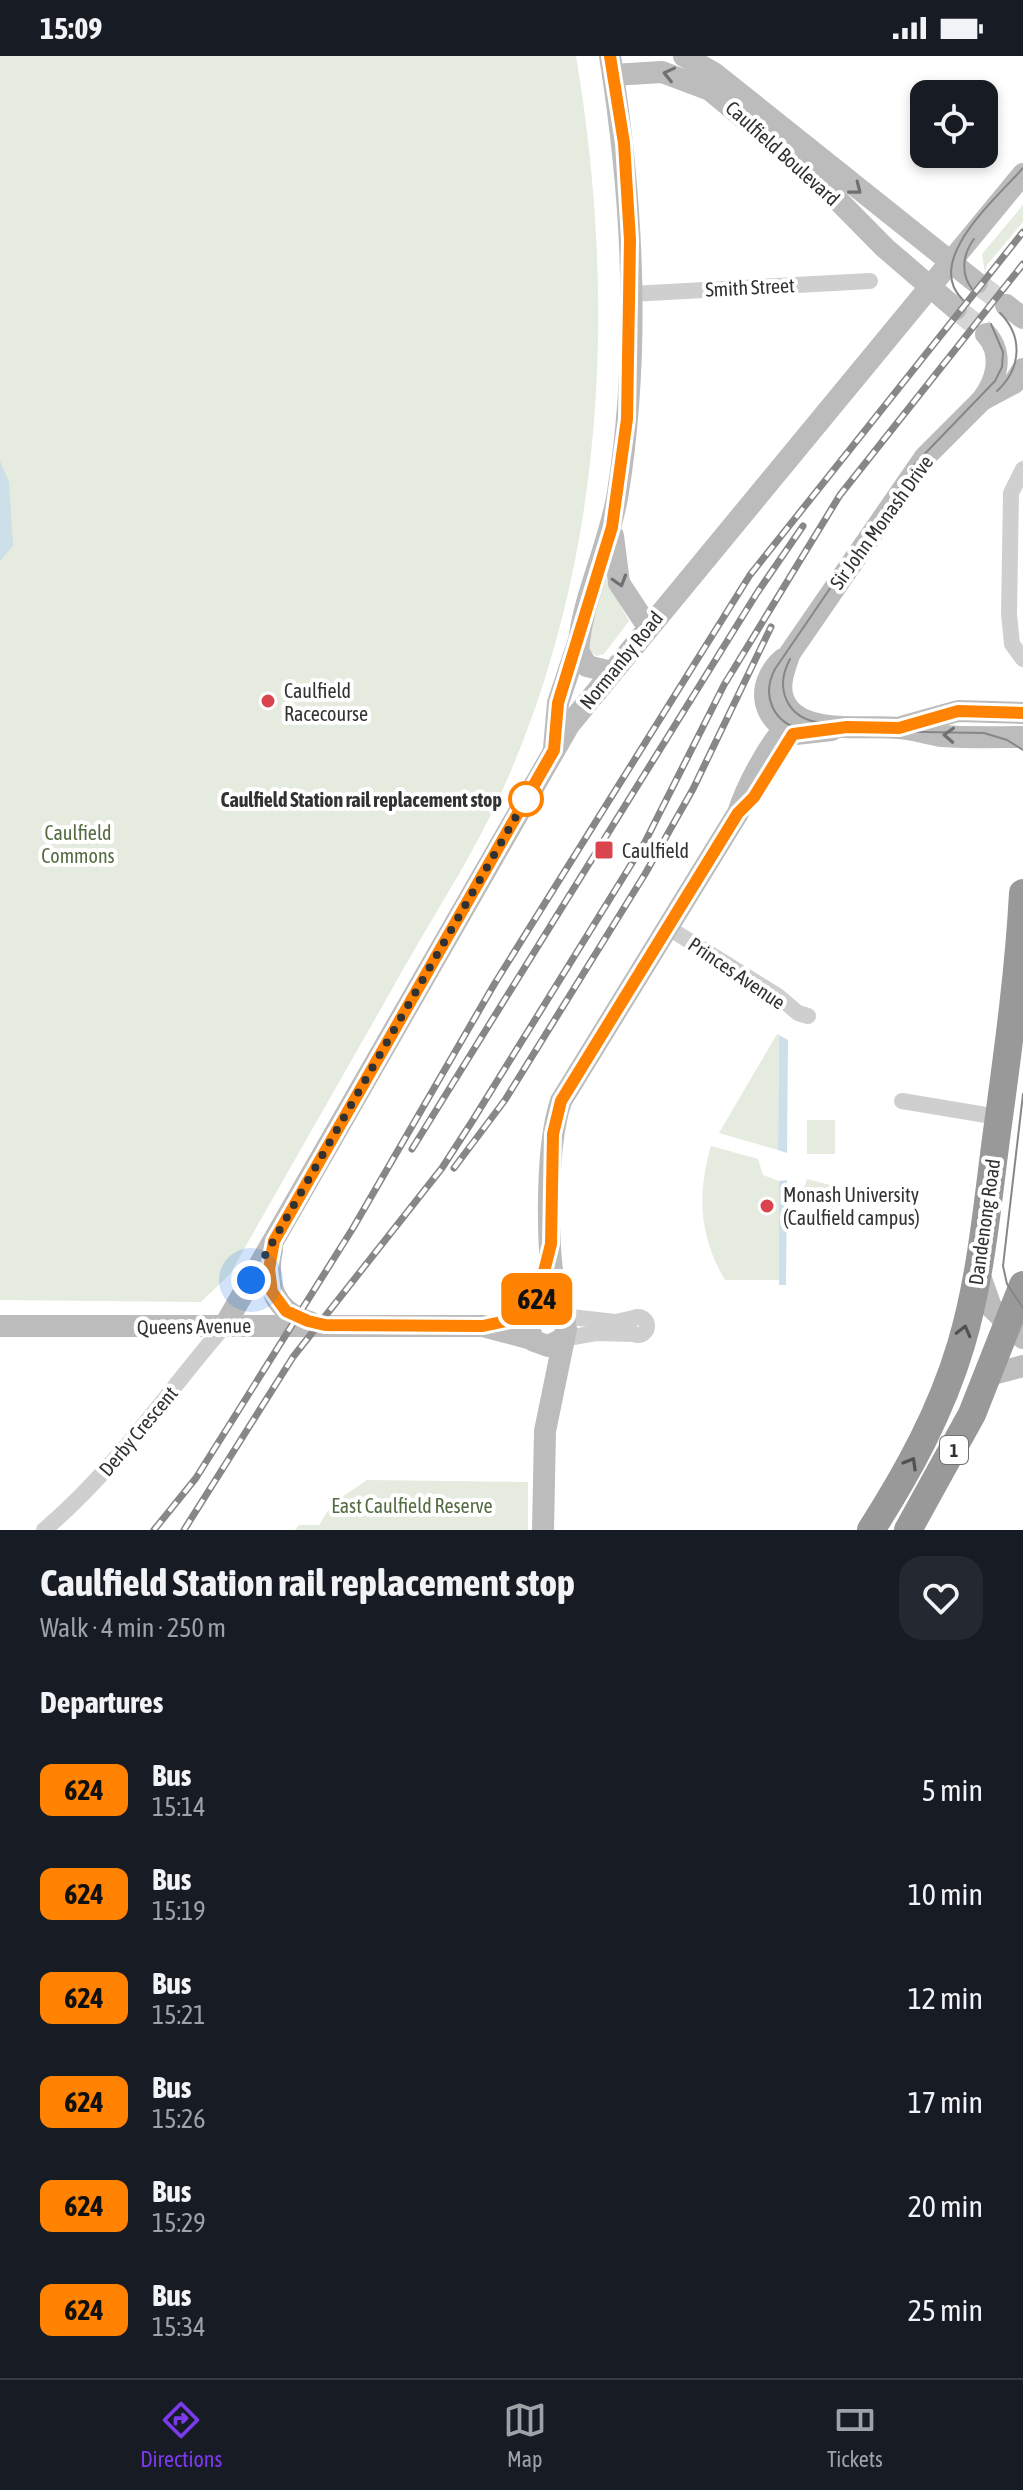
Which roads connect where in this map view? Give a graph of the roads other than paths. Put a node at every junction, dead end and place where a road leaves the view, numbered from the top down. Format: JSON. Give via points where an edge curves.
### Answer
{"nodes":[{"id":1,"x":684,"y":56,"type":"edge"},
{"id":2,"x":612,"y":65,"type":"edge"},
{"id":3,"x":1023,"y":174,"type":"edge"},
{"id":4,"x":950,"y":262,"type":"junction"},
{"id":5,"x":870,"y":281,"type":"dead end"},
{"id":6,"x":977,"y":283,"type":"tunnel mouth"},
{"id":7,"x":929,"y":286,"type":"junction"},
{"id":8,"x":631,"y":294,"type":"junction"},
{"id":9,"x":956,"y":309,"type":"tunnel mouth"},
{"id":10,"x":1023,"y":359,"type":"edge"},
{"id":11,"x":1023,"y":369,"type":"edge"},
{"id":12,"x":982,"y":400,"type":"junction"},
{"id":13,"x":1023,"y":469,"type":"edge"},
{"id":14,"x":612,"y":527,"type":"junction"},
{"id":15,"x":648,"y":627,"type":"junction"},
{"id":16,"x":579,"y":642,"type":"junction"},
{"id":17,"x":1023,"y":659,"type":"edge"},
{"id":18,"x":611,"y":672,"type":"junction"},
{"id":19,"x":1023,"y":713,"type":"edge"},
{"id":20,"x":791,"y":726,"type":"junction"},
{"id":21,"x":899,"y":728,"type":"junction"},
{"id":22,"x":1023,"y":737,"type":"edge"},
{"id":23,"x":554,"y":750,"type":"junction"},
{"id":24,"x":1023,"y":893,"type":"edge"},
{"id":25,"x":667,"y":927,"type":"junction"},
{"id":26,"x":808,"y":1016,"type":"dead end"},
{"id":27,"x":902,"y":1101,"type":"dead end"},
{"id":28,"x":998,"y":1117,"type":"junction"},
{"id":29,"x":274,"y":1241,"type":"junction"},
{"id":30,"x":551,"y":1244,"type":"junction"},
{"id":31,"x":978,"y":1268,"type":"junction"},
{"id":32,"x":1023,"y":1285,"type":"edge"},
{"id":33,"x":533,"y":1314,"type":"junction"},
{"id":34,"x":561,"y":1315,"type":"junction"},
{"id":35,"x":225,"y":1325,"type":"junction"},
{"id":36,"x":325,"y":1325,"type":"junction"},
{"id":37,"x":0,"y":1326,"type":"edge"},
{"id":38,"x":483,"y":1326,"type":"junction"},
{"id":39,"x":1016,"y":1332,"type":"edge"},
{"id":40,"x":533,"y":1340,"type":"junction"},
{"id":41,"x":562,"y":1340,"type":"junction"},
{"id":42,"x":1023,"y":1366,"type":"edge"},
{"id":43,"x":989,"y":1375,"type":"junction"},
{"id":44,"x":547,"y":1413,"type":"junction"},
{"id":45,"x":44,"y":1530,"type":"edge"},
{"id":46,"x":543,"y":1530,"type":"edge"},
{"id":47,"x":871,"y":1530,"type":"edge"},
{"id":48,"x":908,"y":1530,"type":"edge"}],
"edges":[{"from":1,"to":4,"type":"street","name":"Caulfield Boulevard","one_way":true,"via":[[714,73]]},
{"from":7,"to":2,"type":"street","name":"Caulfield Boulevard","one_way":true,"via":[[817,179],[710,90],[662,72]]},
{"from":2,"to":8,"type":"street","via":[[626,167]]},
{"from":3,"to":4,"type":"street","name":"Normanby Road"},
{"from":4,"to":6,"type":"street"},
{"from":4,"to":7,"type":"street","name":"Normanby Road"},
{"from":5,"to":8,"type":"street","name":"Smith Street"},
{"from":7,"to":9,"type":"street"},
{"from":7,"to":15,"type":"street","name":"Normanby Road"},
{"from":8,"to":14,"type":"street","via":[[627,419]]},
{"from":10,"to":12,"type":"street","name":"Sir John Monash Drive","via":[[986,333],[996,349],[997,365]]},
{"from":11,"to":12,"type":"street","name":"Sir John Monash Drive","via":[[1011,385]]},
{"from":12,"to":20,"type":"street","name":"Sir John Monash Drive","via":[[919,464],[790,653],[781,687]]},
{"from":13,"to":17,"type":"street","via":[[1011,493],[1009,614],[1012,644]]},
{"from":14,"to":15,"type":"street","one_way":true,"via":[[619,583]]},
{"from":14,"to":16,"type":"street"},
{"from":15,"to":18,"type":"street","name":"Normanby Road"},
{"from":16,"to":18,"type":"street","via":[[584,664]]},
{"from":16,"to":23,"type":"street","via":[[558,703]]},
{"from":18,"to":23,"type":"street","name":"Normanby Road"},
{"from":19,"to":21,"type":"street","via":[[958,711]]},
{"from":20,"to":21,"type":"street"},
{"from":20,"to":25,"type":"street","via":[[754,797],[738,813]]},
{"from":22,"to":21,"type":"street","one_way":true,"via":[[946,736]]},
{"from":23,"to":29,"type":"street","name":"Normanby Road"},
{"from":24,"to":28,"type":"highway","name":"Dandenong Road","number":"1"},
{"from":25,"to":26,"type":"street","name":"Princes Avenue"},
{"from":25,"to":30,"type":"street","via":[[561,1101],[553,1134]]},
{"from":27,"to":28,"type":"street"},
{"from":28,"to":31,"type":"highway","name":"Dandenong Road","number":"1"},
{"from":29,"to":35,"type":"street","name":"Normanby Road"},
{"from":29,"to":36,"type":"street","via":[[269,1275],[274,1296],[294,1316]]},
{"from":30,"to":33,"type":"street"},
{"from":30,"to":34,"type":"street","via":[[553,1287]]},
{"from":31,"to":39,"type":"street","via":[[987,1300]]},
{"from":47,"to":31,"type":"highway","name":"Dandenong Road","number":"1","one_way":true,"via":[[916,1455],[945,1392]]},
{"from":32,"to":39,"type":"highway","number":"1"},
{"from":33,"to":34,"type":"street","via":[[547,1308]]},
{"from":33,"to":38,"type":"street","name":"Queens Avenue"},
{"from":33,"to":40,"type":"street","via":[[528,1327]]},
{"from":34,"to":41,"type":"street","via":[[566,1326]]},
{"from":34,"to":41,"type":"street","via":[[634,1326]]},
{"from":35,"to":36,"type":"street","name":"Queens Avenue"},
{"from":35,"to":37,"type":"street","name":"Queens Avenue"},
{"from":35,"to":45,"type":"street","name":"Derby Crescent","via":[[119,1458]]},
{"from":36,"to":38,"type":"street","name":"Queens Avenue"},
{"from":38,"to":40,"type":"street","name":"Queens Avenue"},
{"from":39,"to":43,"type":"highway","number":"1"},
{"from":40,"to":41,"type":"street","via":[[548,1346]]},
{"from":40,"to":44,"type":"street"},
{"from":41,"to":44,"type":"street"},
{"from":42,"to":43,"type":"street"},
{"from":43,"to":48,"type":"highway","number":"1"},
{"from":44,"to":46,"type":"street"}]}
